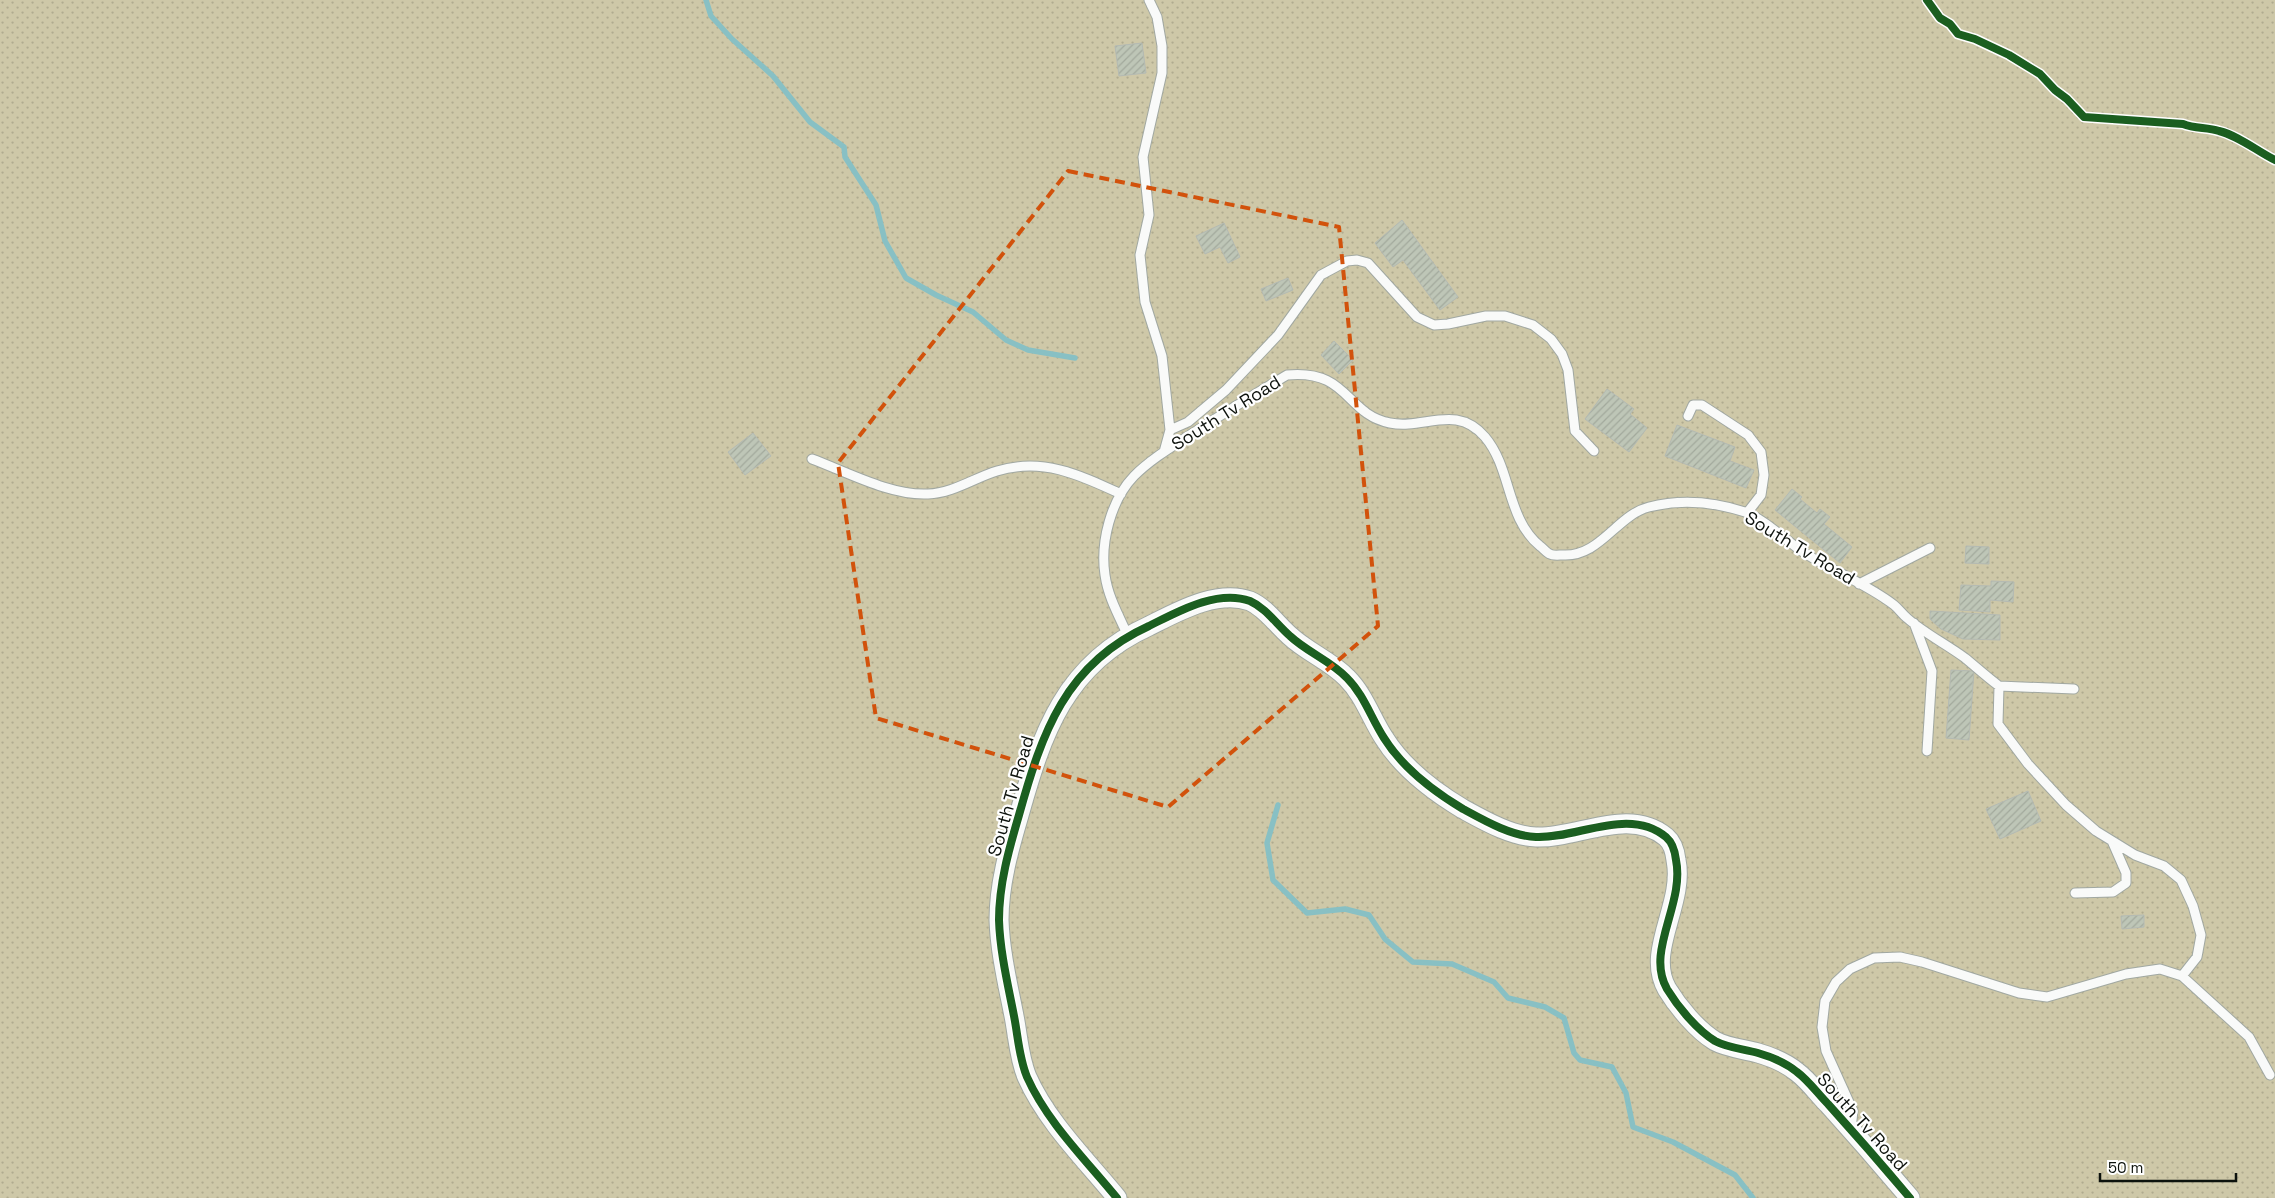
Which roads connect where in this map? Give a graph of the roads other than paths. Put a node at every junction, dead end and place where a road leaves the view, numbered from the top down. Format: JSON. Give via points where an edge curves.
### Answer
{"nodes":[{"id":1,"x":1149,"y":0,"type":"edge"},
{"id":2,"x":1688,"y":416,"type":"dead end"},
{"id":3,"x":1170,"y":430,"type":"junction"},
{"id":4,"x":1594,"y":451,"type":"dead end"},
{"id":5,"x":1164,"y":452,"type":"junction"},
{"id":6,"x":812,"y":459,"type":"dead end"},
{"id":7,"x":1121,"y":494,"type":"junction"},
{"id":8,"x":1747,"y":513,"type":"junction"},
{"id":9,"x":1930,"y":548,"type":"dead end"},
{"id":10,"x":1859,"y":584,"type":"junction"},
{"id":11,"x":1914,"y":623,"type":"junction"},
{"id":12,"x":1128,"y":636,"type":"junction"},
{"id":13,"x":1999,"y":686,"type":"junction"},
{"id":14,"x":2074,"y":689,"type":"dead end"},
{"id":15,"x":1927,"y":751,"type":"dead end"},
{"id":16,"x":2112,"y":841,"type":"junction"},
{"id":17,"x":2075,"y":893,"type":"dead end"},
{"id":18,"x":2182,"y":976,"type":"junction"},
{"id":19,"x":2270,"y":1075,"type":"dead end"},
{"id":20,"x":1849,"y":1127,"type":"junction"},
{"id":21,"x":1117,"y":1198,"type":"edge"},
{"id":22,"x":1910,"y":1198,"type":"edge"}],
"edges":[{"from":1,"to":3,"type":"lane","name":"South Tv Road","via":[[1157,17],[1162,73],[1143,157],[1149,215],[1140,255],[1145,302],[1162,356]]},
{"from":2,"to":8,"type":"lane","via":[[1693,405],[1702,404],[1748,435],[1761,452],[1764,475],[1761,495]]},
{"from":3,"to":4,"type":"lane","via":[[1188,422],[1226,390],[1278,335],[1321,275],[1347,261],[1357,260],[1368,263],[1417,317],[1434,325],[1505,316],[1532,325],[1551,339],[1568,370],[1575,431]]},
{"from":3,"to":5,"type":"lane","name":"South Tv Road"},
{"from":5,"to":7,"type":"lane","via":[[1134,476]]},
{"from":5,"to":8,"type":"lane","name":"South Tv Road","via":[[1287,375],[1305,373],[1327,379],[1374,418],[1389,423],[1443,419],[1462,421],[1474,427],[1486,438],[1496,457],[1518,520],[1530,538],[1550,554],[1572,555],[1590,548],[1627,518],[1647,507],[1706,503]]},
{"from":6,"to":7,"type":"lane","via":[[897,492],[929,494],[959,487],[997,471],[1039,465],[1077,474]]},
{"from":7,"to":12,"type":"lane","via":[[1111,514],[1105,542],[1104,574],[1112,602]]},
{"from":8,"to":10,"type":"lane","name":"South Tv Road","via":[[1805,553]]},
{"from":9,"to":10,"type":"lane"},
{"from":10,"to":11,"type":"lane","name":"South Tv Road","via":[[1894,605]]},
{"from":11,"to":13,"type":"lane","name":"South Tv Road"},
{"from":11,"to":15,"type":"lane","via":[[1932,671]]},
{"from":12,"to":20,"type":"street","name":"South Tv Road","via":[[1177,612],[1210,601],[1230,598],[1249,601],[1292,638],[1347,678],[1399,758],[1460,807],[1516,835],[1548,838],[1614,824],[1651,829],[1664,835],[1672,844],[1679,880],[1660,956],[1661,975],[1666,987],[1696,1025],[1714,1040],[1760,1053],[1793,1069]]},
{"from":12,"to":21,"type":"street","name":"South Tv Road","via":[[1089,666],[1048,725],[1034,760],[1007,858],[1000,892],[999,921],[1027,1076],[1052,1120]]},
{"from":13,"to":14,"type":"lane"},
{"from":13,"to":16,"type":"lane","via":[[1998,724],[2028,764],[2066,805]]},
{"from":16,"to":17,"type":"lane","via":[[2126,873],[2126,883],[2113,892]]},
{"from":16,"to":18,"type":"lane","via":[[2134,855],[2164,866],[2181,880],[2201,935],[2197,957]]},
{"from":18,"to":19,"type":"lane","via":[[2249,1037]]},
{"from":18,"to":20,"type":"lane","name":"South Tv Road","via":[[2160,969],[2126,974],[2048,997],[2019,993],[1915,960],[1874,958],[1850,969],[1836,982],[1825,1001],[1822,1027],[1826,1051],[1851,1104]]},
{"from":20,"to":22,"type":"street","name":"South Tv Road"}]}
